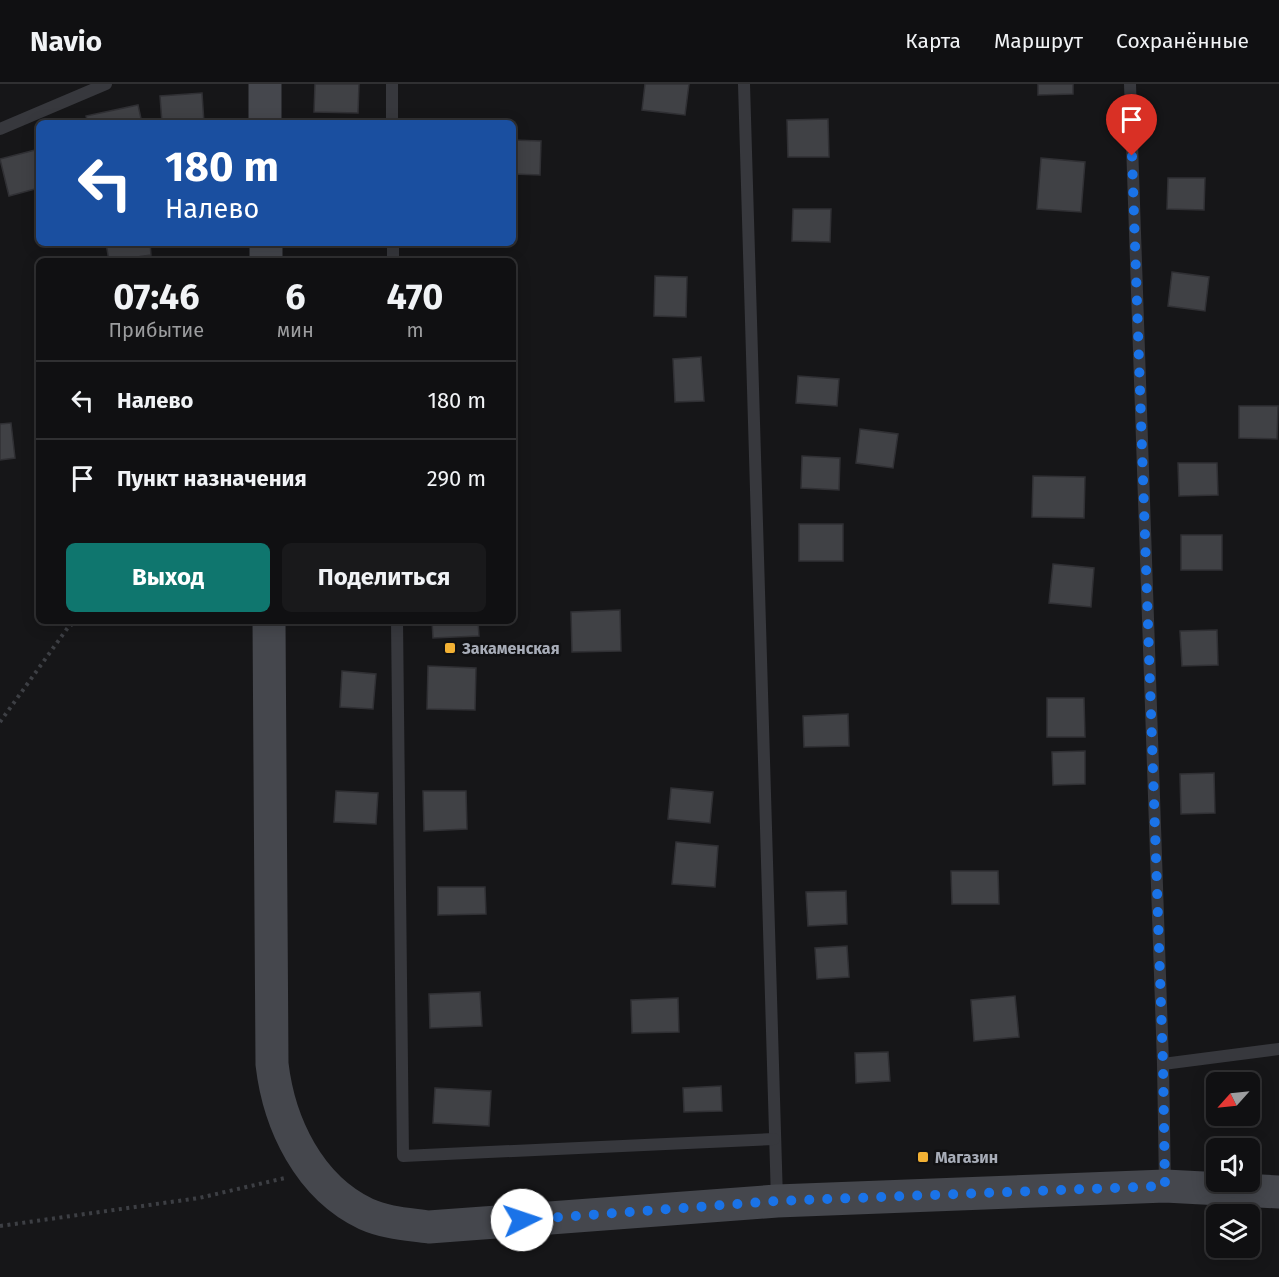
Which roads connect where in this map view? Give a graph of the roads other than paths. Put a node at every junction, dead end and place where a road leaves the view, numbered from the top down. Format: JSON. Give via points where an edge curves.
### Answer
{"nodes":[{"id":1,"x":106,"y":84,"type":"edge"},
{"id":2,"x":265,"y":84,"type":"edge"},
{"id":3,"x":392,"y":84,"type":"edge"},
{"id":4,"x":744,"y":84,"type":"edge"},
{"id":5,"x":1130,"y":84,"type":"edge"},
{"id":6,"x":265,"y":120,"type":"edge"},
{"id":7,"x":392,"y":120,"type":"edge"},
{"id":8,"x":0,"y":129,"type":"edge"},
{"id":9,"x":269,"y":624,"type":"edge"},
{"id":10,"x":397,"y":624,"type":"edge"},
{"id":11,"x":1279,"y":1049,"type":"edge"},
{"id":12,"x":1163,"y":1064,"type":"junction"},
{"id":13,"x":774,"y":1139,"type":"junction"},
{"id":14,"x":1165,"y":1186,"type":"junction"},
{"id":15,"x":1279,"y":1192,"type":"edge"},
{"id":16,"x":777,"y":1201,"type":"junction"}],
"edges":[{"from":1,"to":8,"type":"lane"},
{"from":2,"to":6,"type":"main road"},
{"from":3,"to":7,"type":"lane"},
{"from":4,"to":13,"type":"lane"},
{"from":5,"to":12,"type":"lane"},
{"from":9,"to":16,"type":"main road","via":[[272,1064],[284,1117],[312,1172],[366,1214],[429,1227]]},
{"from":10,"to":13,"type":"lane","via":[[403,1156]]},
{"from":11,"to":12,"type":"lane"},
{"from":12,"to":14,"type":"lane"},
{"from":13,"to":16,"type":"lane"},
{"from":14,"to":15,"type":"main road"},
{"from":14,"to":16,"type":"main road"}]}
